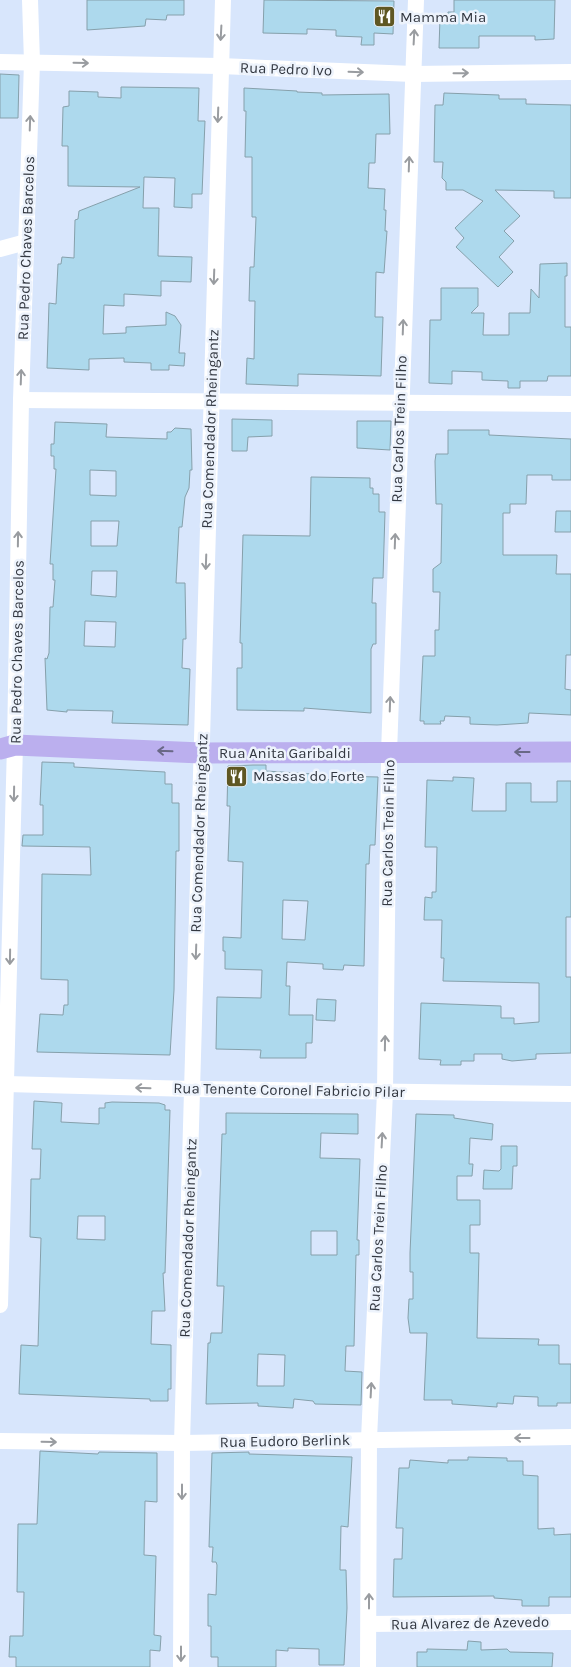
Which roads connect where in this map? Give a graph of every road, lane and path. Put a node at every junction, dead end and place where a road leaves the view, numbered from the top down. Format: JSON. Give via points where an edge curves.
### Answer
{"nodes":[{"id":1,"x":30,"y":0,"type":"edge"},
{"id":2,"x":223,"y":0,"type":"edge"},
{"id":3,"x":416,"y":0,"type":"edge"},
{"id":4,"x":0,"y":62,"type":"edge"},
{"id":5,"x":32,"y":62,"type":"junction"},
{"id":6,"x":220,"y":66,"type":"junction"},
{"id":7,"x":571,"y":72,"type":"edge"},
{"id":8,"x":413,"y":74,"type":"junction"},
{"id":9,"x":26,"y":242,"type":"junction"},
{"id":10,"x":0,"y":249,"type":"edge"},
{"id":11,"x":20,"y":400,"type":"junction"},
{"id":12,"x":211,"y":402,"type":"junction"},
{"id":13,"x":400,"y":403,"type":"junction"},
{"id":14,"x":571,"y":404,"type":"edge"},
{"id":15,"x":8,"y":747,"type":"edge"},
{"id":16,"x":571,"y":752,"type":"edge"},
{"id":17,"x":201,"y":753,"type":"junction"},
{"id":18,"x":388,"y":753,"type":"junction"},
{"id":19,"x":6,"y":1084,"type":"junction"},
{"id":20,"x":192,"y":1089,"type":"junction"},
{"id":21,"x":385,"y":1092,"type":"junction"},
{"id":22,"x":571,"y":1094,"type":"edge"},
{"id":23,"x":0,"y":1294,"type":"edge"},
{"id":24,"x":571,"y":1437,"type":"edge"},
{"id":25,"x":369,"y":1439,"type":"junction"},
{"id":26,"x":0,"y":1441,"type":"edge"},
{"id":27,"x":182,"y":1443,"type":"junction"},
{"id":28,"x":571,"y":1622,"type":"edge"},
{"id":29,"x":369,"y":1624,"type":"junction"},
{"id":30,"x":181,"y":1667,"type":"edge"},
{"id":31,"x":368,"y":1667,"type":"edge"}],
"edges":[{"from":1,"to":5,"type":"street","name":"Rua Pedro Chaves Barcelos"},
{"from":2,"to":6,"type":"street","name":"Rua Comendador Rheingantz","one_way":true},
{"from":8,"to":3,"type":"street","name":"Rua Carlos Trein Filho","one_way":true},
{"from":4,"to":5,"type":"street","name":"Rua Pedro Ivo"},
{"from":5,"to":6,"type":"street","name":"Rua Pedro Ivo","one_way":true},
{"from":9,"to":5,"type":"street","name":"Rua Pedro Chaves Barcelos","one_way":true},
{"from":6,"to":8,"type":"street","name":"Rua Pedro Ivo","one_way":true},
{"from":6,"to":12,"type":"street","name":"Rua Comendador Rheingantz","one_way":true},
{"from":8,"to":7,"type":"street","name":"Rua Pedro Ivo","one_way":true},
{"from":13,"to":8,"type":"street","name":"Rua Carlos Trein Filho","one_way":true},
{"from":9,"to":10,"type":"street"},
{"from":11,"to":9,"type":"street","name":"Rua Pedro Chaves Barcelos","one_way":true},
{"from":11,"to":12,"type":"street"},
{"from":15,"to":11,"type":"street","name":"Rua Pedro Chaves Barcelos","one_way":true},
{"from":12,"to":13,"type":"street"},
{"from":12,"to":17,"type":"street","name":"Rua Comendador Rheingantz","one_way":true},
{"from":13,"to":14,"type":"street"},
{"from":18,"to":13,"type":"street","name":"Rua Carlos Trein Filho","one_way":true},
{"from":17,"to":15,"type":"main road","name":"Rua Anita Garibaldi","one_way":true},
{"from":15,"to":19,"type":"street","name":"Rua Pedro Chaves Barcelos","one_way":true},
{"from":16,"to":18,"type":"main road","name":"Rua Anita Garibaldi","one_way":true},
{"from":17,"to":18,"type":"main road","name":"Rua Anita Garibaldi"},
{"from":17,"to":20,"type":"street","name":"Rua Comendador Rheingantz","one_way":true},
{"from":21,"to":18,"type":"street","name":"Rua Carlos Trein Filho","one_way":true},
{"from":20,"to":19,"type":"street","name":"Rua Tenente Coronel Fabricio Pilar","one_way":true},
{"from":19,"to":23,"type":"street","name":"Rua Pedro Chaves Barcelos"},
{"from":20,"to":21,"type":"street","name":"Rua Tenente Coronel Fabricio Pilar"},
{"from":20,"to":27,"type":"street","name":"Rua Comendador Rheingantz"},
{"from":21,"to":22,"type":"street","name":"Rua Tenente Coronel Fabricio Pilar"},
{"from":25,"to":21,"type":"street","name":"Rua Carlos Trein Filho","one_way":true},
{"from":24,"to":25,"type":"street","name":"Rua Eudoro Berlink","one_way":true},
{"from":25,"to":27,"type":"street","name":"Rua Eudoro Berlink"},
{"from":29,"to":25,"type":"street","name":"Rua Carlos Trein Filho","one_way":true},
{"from":26,"to":27,"type":"street","name":"Rua Eudoro Berlink","one_way":true},
{"from":27,"to":30,"type":"street","name":"Rua Comendador Rheingantz","one_way":true},
{"from":28,"to":29,"type":"street","name":"Rua Alvarez de Azevedo"},
{"from":29,"to":31,"type":"street","name":"Rua Carlos Trein Filho"}]}
